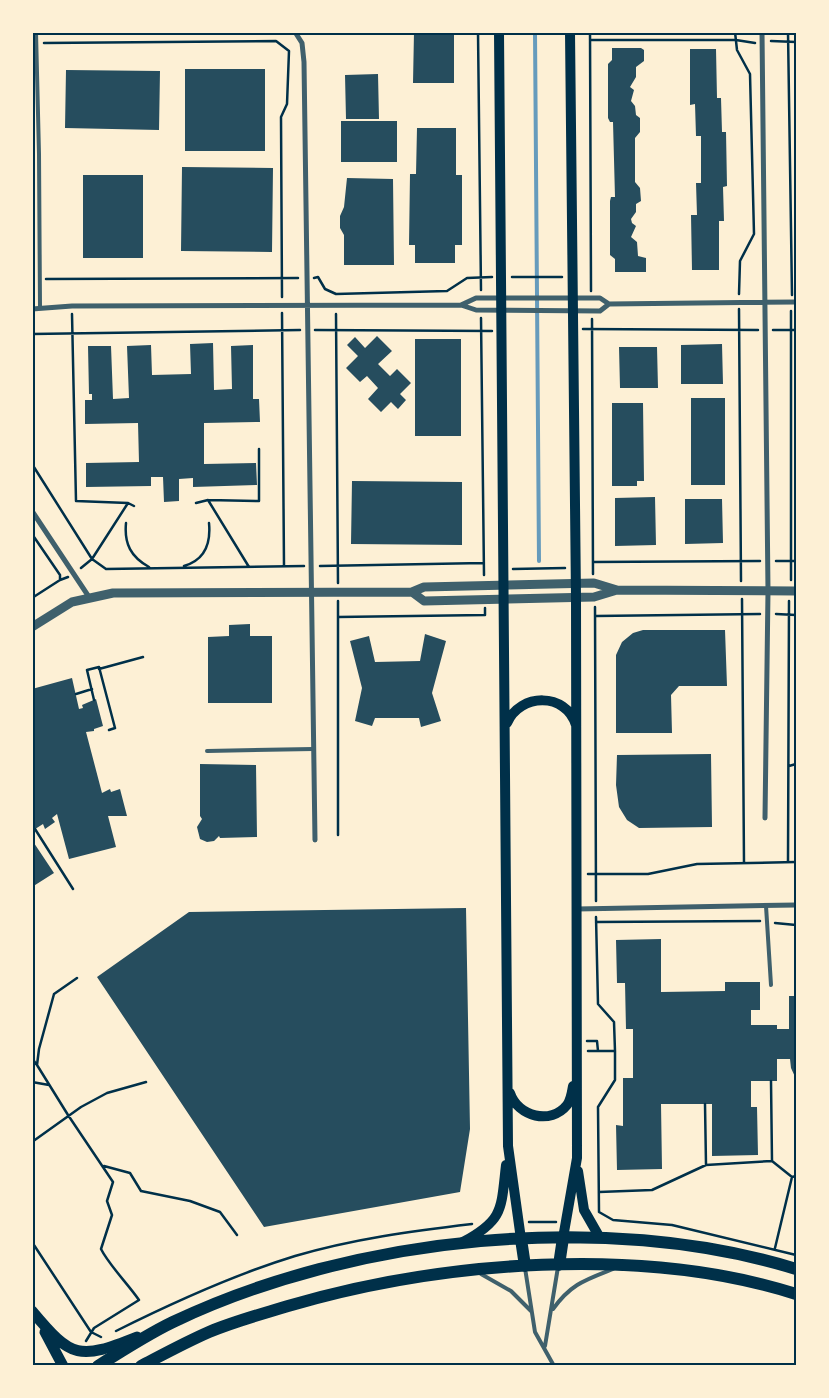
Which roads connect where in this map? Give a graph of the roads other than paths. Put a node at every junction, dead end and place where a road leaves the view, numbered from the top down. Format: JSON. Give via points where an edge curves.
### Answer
{"nodes":[{"id":1,"x":36,"y":32,"type":"edge"},
{"id":2,"x":295,"y":32,"type":"edge"},
{"id":3,"x":499,"y":32,"type":"edge"},
{"id":4,"x":570,"y":32,"type":"edge"},
{"id":5,"x":762,"y":32,"type":"edge"},
{"id":6,"x":501,"y":298,"type":"junction"},
{"id":7,"x":573,"y":298,"type":"junction"},
{"id":8,"x":765,"y":302,"type":"junction"},
{"id":9,"x":796,"y":302,"type":"edge"},
{"id":10,"x":609,"y":304,"type":"junction"},
{"id":11,"x":307,"y":305,"type":"junction"},
{"id":12,"x":461,"y":305,"type":"junction"},
{"id":13,"x":40,"y":307,"type":"junction"},
{"id":14,"x":32,"y":309,"type":"edge"},
{"id":15,"x":502,"y":310,"type":"junction"},
{"id":16,"x":573,"y":311,"type":"junction"},
{"id":17,"x":32,"y":511,"type":"edge"},
{"id":18,"x":576,"y":583,"type":"junction"},
{"id":19,"x":504,"y":585,"type":"junction"},
{"id":20,"x":617,"y":590,"type":"junction"},
{"id":21,"x":768,"y":591,"type":"junction"},
{"id":22,"x":796,"y":591,"type":"edge"},
{"id":23,"x":311,"y":592,"type":"junction"},
{"id":24,"x":412,"y":592,"type":"junction"},
{"id":25,"x":90,"y":597,"type":"junction"},
{"id":26,"x":576,"y":598,"type":"junction"},
{"id":27,"x":504,"y":599,"type":"junction"},
{"id":28,"x":32,"y":627,"type":"edge"},
{"id":29,"x":576,"y":728,"type":"junction"},
{"id":30,"x":506,"y":734,"type":"junction"},
{"id":31,"x":313,"y":748,"type":"junction"},
{"id":32,"x":207,"y":751,"type":"dead end"},
{"id":33,"x":765,"y":818,"type":"dead end"},
{"id":34,"x":315,"y":840,"type":"dead end"},
{"id":35,"x":796,"y":905,"type":"edge"},
{"id":36,"x":766,"y":906,"type":"junction"},
{"id":37,"x":576,"y":910,"type":"junction"},
{"id":38,"x":771,"y":985,"type":"dead end"},
{"id":39,"x":576,"y":1076,"type":"junction"},
{"id":40,"x":508,"y":1085,"type":"junction"},
{"id":41,"x":508,"y":1146,"type":"junction"},
{"id":42,"x":576,"y":1158,"type":"junction"},
{"id":43,"x":563,"y":1238,"type":"junction"},
{"id":44,"x":600,"y":1238,"type":"junction"},
{"id":45,"x":522,"y":1239,"type":"junction"},
{"id":46,"x":460,"y":1244,"type":"junction"},
{"id":47,"x":559,"y":1265,"type":"junction"},
{"id":48,"x":525,"y":1266,"type":"junction"},
{"id":49,"x":622,"y":1266,"type":"junction"},
{"id":50,"x":796,"y":1269,"type":"edge"},
{"id":51,"x":473,"y":1270,"type":"junction"},
{"id":52,"x":796,"y":1294,"type":"edge"},
{"id":53,"x":553,"y":1309,"type":"junction"},
{"id":54,"x":532,"y":1310,"type":"junction"},
{"id":55,"x":32,"y":1311,"type":"edge"},
{"id":56,"x":161,"y":1328,"type":"junction"},
{"id":57,"x":545,"y":1346,"type":"junction"},
{"id":58,"x":63,"y":1366,"type":"edge"},
{"id":59,"x":98,"y":1366,"type":"edge"},
{"id":60,"x":141,"y":1366,"type":"edge"},
{"id":61,"x":554,"y":1366,"type":"edge"}],
"edges":[{"from":1,"to":13,"type":"lane"},
{"from":2,"to":11,"type":"street","via":[[304,54]]},
{"from":3,"to":6,"type":"main road"},
{"from":4,"to":7,"type":"main road"},
{"from":5,"to":8,"type":"street"},
{"from":6,"to":7,"type":"street"},
{"from":6,"to":12,"type":"street","via":[[476,298]]},
{"from":6,"to":15,"type":"main road"},
{"from":7,"to":10,"type":"street","via":[[600,298]]},
{"from":7,"to":16,"type":"main road"},
{"from":8,"to":9,"type":"street"},
{"from":8,"to":10,"type":"street"},
{"from":8,"to":21,"type":"street"},
{"from":10,"to":16,"type":"street","via":[[600,310]]},
{"from":11,"to":12,"type":"street"},
{"from":11,"to":13,"type":"street"},
{"from":11,"to":23,"type":"street"},
{"from":12,"to":15,"type":"street","via":[[476,310]]},
{"from":13,"to":14,"type":"street"},
{"from":15,"to":16,"type":"street"},
{"from":15,"to":19,"type":"main road"},
{"from":16,"to":18,"type":"main road"},
{"from":17,"to":25,"type":"street"},
{"from":18,"to":19,"type":"street"},
{"from":18,"to":20,"type":"street","via":[[594,583]]},
{"from":18,"to":26,"type":"main road"},
{"from":19,"to":24,"type":"street","via":[[424,586]]},
{"from":19,"to":27,"type":"main road"},
{"from":20,"to":21,"type":"street"},
{"from":20,"to":26,"type":"street"},
{"from":21,"to":22,"type":"street"},
{"from":21,"to":33,"type":"street"},
{"from":23,"to":24,"type":"street"},
{"from":23,"to":25,"type":"street","via":[[116,593]]},
{"from":23,"to":31,"type":"street"},
{"from":24,"to":27,"type":"street","via":[[424,601]]},
{"from":25,"to":28,"type":"street","via":[[63,607]]},
{"from":26,"to":27,"type":"street"},
{"from":26,"to":29,"type":"main road"},
{"from":27,"to":30,"type":"main road"},
{"from":29,"to":30,"type":"main road","via":[[572,716],[563,707],[547,700],[535,700],[514,712],[507,722]]},
{"from":29,"to":37,"type":"main road"},
{"from":30,"to":40,"type":"main road"},
{"from":31,"to":32,"type":"lane"},
{"from":31,"to":34,"type":"street"},
{"from":35,"to":36,"type":"street"},
{"from":36,"to":37,"type":"street"},
{"from":36,"to":38,"type":"lane"},
{"from":37,"to":39,"type":"main road"},
{"from":39,"to":40,"type":"main road","via":[[568,1104],[548,1115],[530,1114],[520,1109],[512,1100]]},
{"from":39,"to":42,"type":"main road"},
{"from":40,"to":41,"type":"main road"},
{"from":41,"to":45,"type":"main road"},
{"from":41,"to":46,"type":"main road","via":[[498,1214],[487,1228]]},
{"from":42,"to":43,"type":"main road"},
{"from":42,"to":44,"type":"main road","via":[[584,1210]]},
{"from":43,"to":44,"type":"highway"},
{"from":43,"to":45,"type":"highway"},
{"from":43,"to":47,"type":"highway"},
{"from":44,"to":50,"type":"highway","via":[[740,1254]]},
{"from":45,"to":46,"type":"highway"},
{"from":45,"to":48,"type":"highway"},
{"from":46,"to":56,"type":"highway","via":[[383,1255],[317,1270],[225,1300]]},
{"from":47,"to":48,"type":"highway"},
{"from":47,"to":49,"type":"highway"},
{"from":47,"to":53,"type":"lane"},
{"from":48,"to":51,"type":"highway"},
{"from":48,"to":54,"type":"lane"},
{"from":49,"to":52,"type":"highway","via":[[714,1274]]},
{"from":49,"to":53,"type":"lane","via":[[580,1282],[562,1296]]},
{"from":51,"to":54,"type":"lane","via":[[511,1291]]},
{"from":51,"to":60,"type":"highway","via":[[394,1280],[312,1300],[210,1332]]},
{"from":53,"to":57,"type":"lane"},
{"from":54,"to":57,"type":"lane","via":[[535,1332]]},
{"from":55,"to":56,"type":"main road","via":[[62,1343],[85,1352],[102,1351]]},
{"from":55,"to":58,"type":"main road"},
{"from":56,"to":59,"type":"highway"},
{"from":57,"to":61,"type":"lane"}]}
